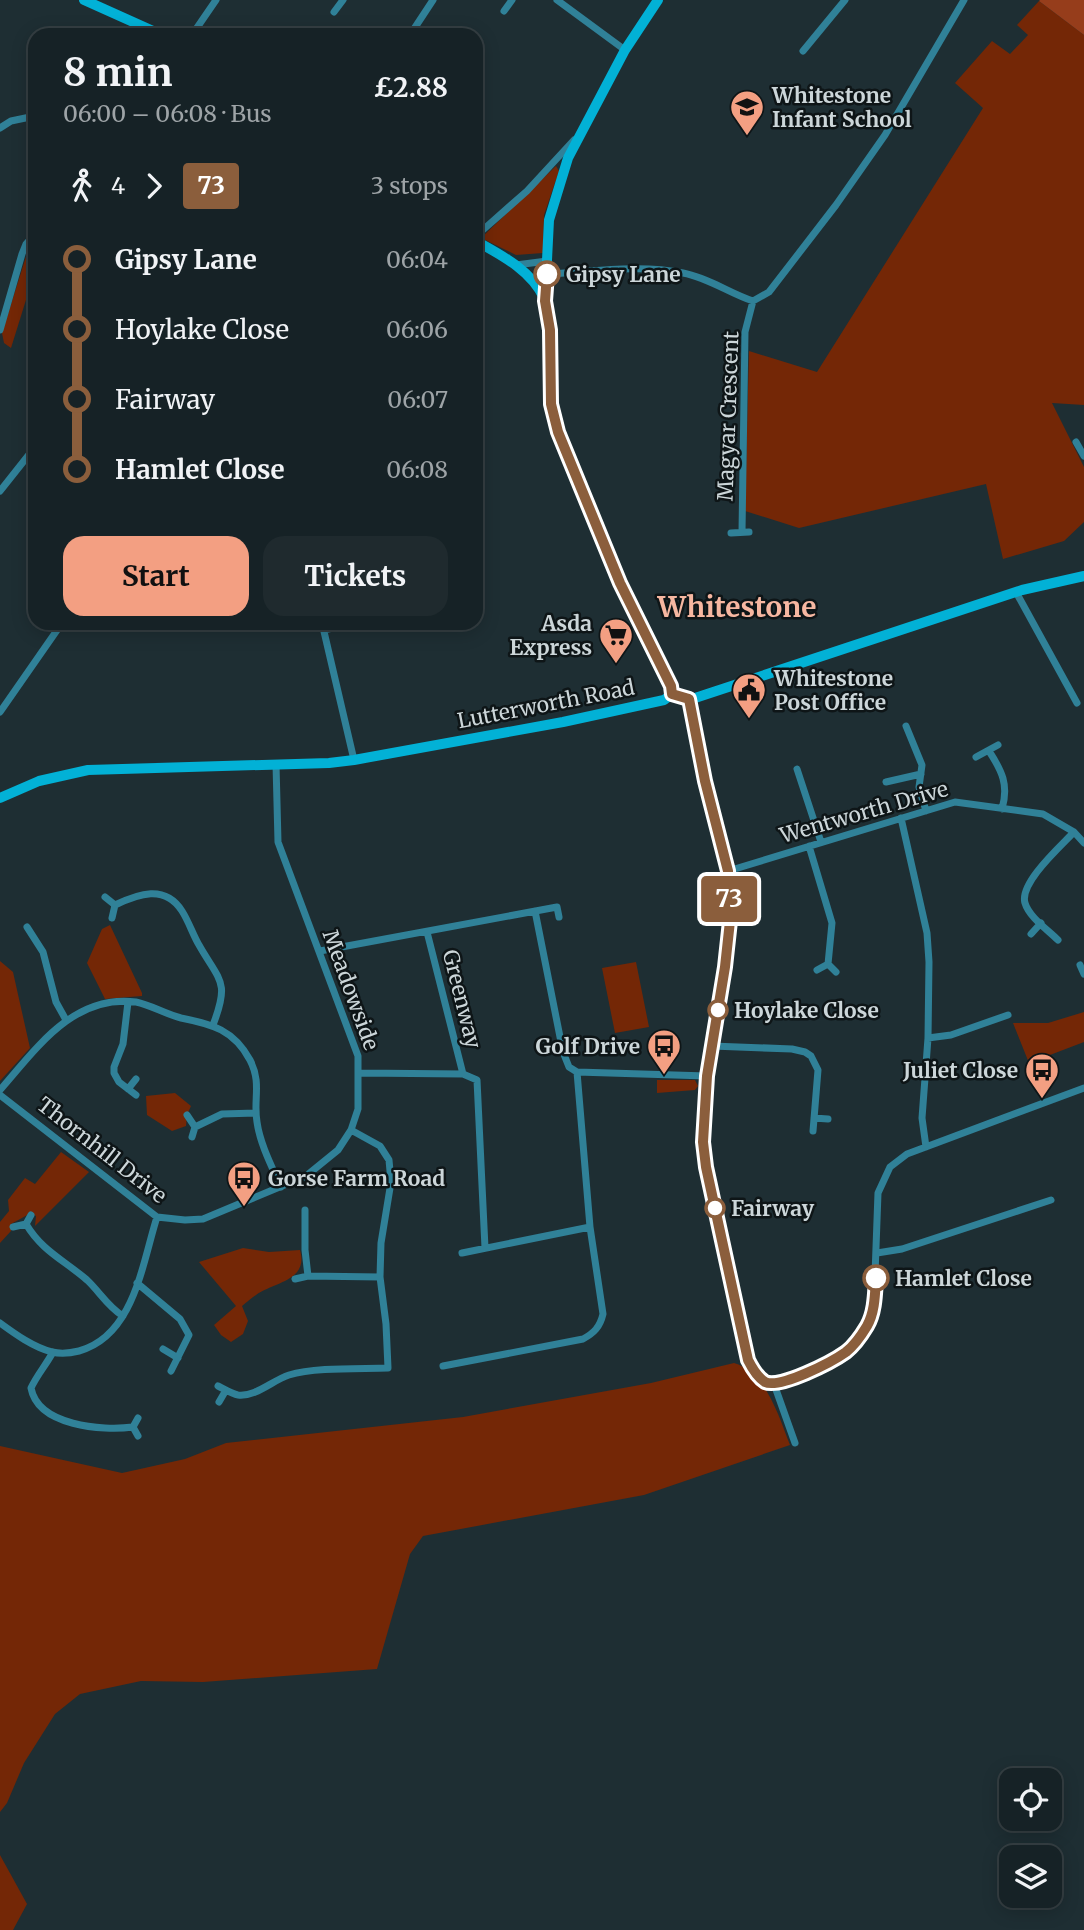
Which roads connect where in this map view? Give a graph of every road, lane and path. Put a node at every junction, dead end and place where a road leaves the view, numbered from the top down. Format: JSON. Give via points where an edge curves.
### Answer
{"nodes":[{"id":1,"x":84,"y":0,"type":"edge"},
{"id":2,"x":216,"y":0,"type":"edge"},
{"id":3,"x":343,"y":0,"type":"edge"},
{"id":4,"x":433,"y":0,"type":"edge"},
{"id":5,"x":512,"y":0,"type":"edge"},
{"id":6,"x":557,"y":0,"type":"edge"},
{"id":7,"x":658,"y":0,"type":"edge"},
{"id":8,"x":845,"y":0,"type":"edge"},
{"id":9,"x":964,"y":0,"type":"edge"},
{"id":10,"x":504,"y":11,"type":"dead end"},
{"id":11,"x":334,"y":12,"type":"dead end"},
{"id":12,"x":146,"y":28,"type":"edge"},
{"id":13,"x":197,"y":28,"type":"edge"},
{"id":14,"x":415,"y":28,"type":"edge"},
{"id":15,"x":625,"y":50,"type":"junction"},
{"id":16,"x":803,"y":51,"type":"dead end"},
{"id":17,"x":28,"y":117,"type":"edge"},
{"id":18,"x":0,"y":128,"type":"edge"},
{"id":19,"x":579,"y":135,"type":"junction"},
{"id":20,"x":483,"y":232,"type":"edge"},
{"id":21,"x":28,"y":242,"type":"edge"},
{"id":22,"x":483,"y":244,"type":"edge"},
{"id":23,"x":547,"y":261,"type":"junction"},
{"id":24,"x":516,"y":265,"type":"junction"},
{"id":25,"x":547,"y":274,"type":"junction"},
{"id":26,"x":545,"y":301,"type":"junction"},
{"id":27,"x":753,"y":301,"type":"junction"},
{"id":28,"x":0,"y":330,"type":"edge"},
{"id":29,"x":1076,"y":442,"type":"dead end"},
{"id":30,"x":28,"y":456,"type":"edge"},
{"id":31,"x":1084,"y":456,"type":"edge"},
{"id":32,"x":0,"y":473,"type":"edge"},
{"id":33,"x":9,"y":479,"type":"junction"},
{"id":34,"x":0,"y":491,"type":"edge"},
{"id":35,"x":731,"y":533,"type":"dead end"},
{"id":36,"x":1084,"y":576,"type":"edge"},
{"id":37,"x":1016,"y":592,"type":"junction"},
{"id":38,"x":57,"y":630,"type":"edge"},
{"id":39,"x":324,"y":630,"type":"edge"},
{"id":40,"x":672,"y":694,"type":"junction"},
{"id":41,"x":689,"y":699,"type":"junction"},
{"id":42,"x":1077,"y":703,"type":"dead end"},
{"id":43,"x":0,"y":712,"type":"edge"},
{"id":44,"x":906,"y":726,"type":"dead end"},
{"id":45,"x":998,"y":744,"type":"dead end"},
{"id":46,"x":989,"y":751,"type":"junction"},
{"id":47,"x":976,"y":757,"type":"dead end"},
{"id":48,"x":355,"y":760,"type":"junction"},
{"id":49,"x":276,"y":764,"type":"junction"},
{"id":50,"x":797,"y":769,"type":"dead end"},
{"id":51,"x":921,"y":774,"type":"junction"},
{"id":52,"x":886,"y":782,"type":"dead end"},
{"id":53,"x":0,"y":798,"type":"edge"},
{"id":54,"x":1002,"y":809,"type":"junction"},
{"id":55,"x":926,"y":811,"type":"junction"},
{"id":56,"x":901,"y":818,"type":"junction"},
{"id":57,"x":1074,"y":832,"type":"junction"},
{"id":58,"x":821,"y":842,"type":"junction"},
{"id":59,"x":1084,"y":843,"type":"edge"},
{"id":60,"x":810,"y":846,"type":"junction"},
{"id":61,"x":728,"y":871,"type":"junction"},
{"id":62,"x":104,"y":897,"type":"dead end"},
{"id":63,"x":115,"y":905,"type":"junction"},
{"id":64,"x":535,"y":911,"type":"junction"},
{"id":65,"x":559,"y":917,"type":"dead end"},
{"id":66,"x":112,"y":918,"type":"dead end"},
{"id":67,"x":1041,"y":923,"type":"junction"},
{"id":68,"x":27,"y":927,"type":"dead end"},
{"id":69,"x":427,"y":932,"type":"junction"},
{"id":70,"x":1031,"y":934,"type":"dead end"},
{"id":71,"x":33,"y":935,"type":"junction"},
{"id":72,"x":24,"y":940,"type":"dead end"},
{"id":73,"x":1058,"y":940,"type":"dead end"},
{"id":74,"x":320,"y":951,"type":"junction"},
{"id":75,"x":828,"y":964,"type":"junction"},
{"id":76,"x":1080,"y":965,"type":"dead end"},
{"id":77,"x":817,"y":970,"type":"dead end"},
{"id":78,"x":836,"y":972,"type":"dead end"},
{"id":79,"x":1084,"y":974,"type":"edge"},
{"id":80,"x":128,"y":1002,"type":"junction"},
{"id":81,"x":1007,"y":1015,"type":"dead end"},
{"id":82,"x":66,"y":1020,"type":"junction"},
{"id":83,"x":213,"y":1025,"type":"junction"},
{"id":84,"x":928,"y":1038,"type":"junction"},
{"id":85,"x":712,"y":1046,"type":"junction"},
{"id":86,"x":578,"y":1072,"type":"junction"},
{"id":87,"x":360,"y":1073,"type":"junction"},
{"id":88,"x":463,"y":1074,"type":"junction"},
{"id":89,"x":707,"y":1076,"type":"junction"},
{"id":90,"x":136,"y":1079,"type":"dead end"},
{"id":91,"x":1082,"y":1088,"type":"edge"},
{"id":92,"x":128,"y":1089,"type":"junction"},
{"id":93,"x":0,"y":1093,"type":"edge"},
{"id":94,"x":136,"y":1095,"type":"dead end"},
{"id":95,"x":1084,"y":1098,"type":"edge"},
{"id":96,"x":256,"y":1113,"type":"junction"},
{"id":97,"x":187,"y":1115,"type":"dead end"},
{"id":98,"x":814,"y":1118,"type":"junction"},
{"id":99,"x":828,"y":1119,"type":"dead end"},
{"id":100,"x":195,"y":1127,"type":"junction"},
{"id":101,"x":351,"y":1130,"type":"junction"},
{"id":102,"x":813,"y":1131,"type":"dead end"},
{"id":103,"x":192,"y":1137,"type":"dead end"},
{"id":104,"x":926,"y":1147,"type":"junction"},
{"id":105,"x":281,"y":1187,"type":"junction"},
{"id":106,"x":1041,"y":1193,"type":"dead end"},
{"id":107,"x":305,"y":1210,"type":"dead end"},
{"id":108,"x":32,"y":1215,"type":"dead end"},
{"id":109,"x":157,"y":1217,"type":"junction"},
{"id":110,"x":26,"y":1224,"type":"junction"},
{"id":111,"x":13,"y":1227,"type":"dead end"},
{"id":112,"x":590,"y":1227,"type":"junction"},
{"id":113,"x":485,"y":1248,"type":"junction"},
{"id":114,"x":462,"y":1253,"type":"dead end"},
{"id":115,"x":877,"y":1253,"type":"junction"},
{"id":116,"x":308,"y":1276,"type":"junction"},
{"id":117,"x":380,"y":1277,"type":"junction"},
{"id":118,"x":295,"y":1279,"type":"dead end"},
{"id":119,"x":137,"y":1283,"type":"junction"},
{"id":120,"x":123,"y":1316,"type":"junction"},
{"id":121,"x":0,"y":1323,"type":"edge"},
{"id":122,"x":163,"y":1349,"type":"dead end"},
{"id":123,"x":53,"y":1352,"type":"junction"},
{"id":124,"x":178,"y":1358,"type":"junction"},
{"id":125,"x":443,"y":1366,"type":"dead end"},
{"id":126,"x":171,"y":1371,"type":"dead end"},
{"id":127,"x":774,"y":1384,"type":"junction"},
{"id":128,"x":219,"y":1402,"type":"dead end"},
{"id":129,"x":138,"y":1418,"type":"dead end"},
{"id":130,"x":133,"y":1427,"type":"junction"},
{"id":131,"x":138,"y":1436,"type":"dead end"},
{"id":132,"x":795,"y":1443,"type":"dead end"}],
"edges":[{"from":1,"to":12,"type":"main road"},
{"from":2,"to":13,"type":"street"},
{"from":3,"to":11,"type":"street"},
{"from":4,"to":14,"type":"street"},
{"from":5,"to":10,"type":"street"},
{"from":6,"to":15,"type":"street"},
{"from":7,"to":15,"type":"main road"},
{"from":8,"to":16,"type":"street"},
{"from":9,"to":27,"type":"street","via":[[885,135],[836,205],[769,292]]},
{"from":15,"to":19,"type":"main road"},
{"from":17,"to":18,"type":"street"},
{"from":19,"to":20,"type":"street"},
{"from":19,"to":23,"type":"main road","via":[[553,201]]},
{"from":21,"to":28,"type":"street"},
{"from":22,"to":24,"type":"main road"},
{"from":23,"to":24,"type":"street"},
{"from":23,"to":25,"type":"main road"},
{"from":24,"to":26,"type":"main road"},
{"from":25,"to":26,"type":"main road"},
{"from":25,"to":27,"type":"street","via":[[654,269],[712,281]]},
{"from":26,"to":40,"type":"main road","via":[[551,404],[558,432]]},
{"from":27,"to":35,"type":"street","name":"Magyar Crescent","via":[[745,332],[746,532]]},
{"from":29,"to":31,"type":"street"},
{"from":30,"to":33,"type":"street"},
{"from":32,"to":33,"type":"street"},
{"from":33,"to":34,"type":"street"},
{"from":36,"to":37,"type":"main road"},
{"from":37,"to":41,"type":"main road"},
{"from":37,"to":42,"type":"street"},
{"from":38,"to":43,"type":"street"},
{"from":39,"to":48,"type":"street"},
{"from":40,"to":41,"type":"main road"},
{"from":40,"to":48,"type":"main road","name":"Lutterworth Road","via":[[664,700],[563,722]]},
{"from":41,"to":61,"type":"street"},
{"from":44,"to":51,"type":"street","via":[[922,765]]},
{"from":45,"to":46,"type":"street"},
{"from":46,"to":47,"type":"street"},
{"from":46,"to":54,"type":"street","via":[[1002,772],[1006,796]]},
{"from":48,"to":49,"type":"main road","name":"Lutterworth Road"},
{"from":49,"to":53,"type":"main road","name":"Lutterworth Road","via":[[88,770],[39,781]]},
{"from":49,"to":74,"type":"street","name":"Meadowside","via":[[278,842]]},
{"from":50,"to":58,"type":"street"},
{"from":51,"to":52,"type":"street"},
{"from":51,"to":55,"type":"street","via":[[919,787]]},
{"from":54,"to":55,"type":"street","name":"Wentworth Drive","via":[[955,802]]},
{"from":54,"to":57,"type":"street","name":"Wentworth Drive","via":[[1043,814]]},
{"from":55,"to":56,"type":"street","name":"Wentworth Drive"},
{"from":56,"to":58,"type":"street","name":"Wentworth Drive"},
{"from":56,"to":84,"type":"street","via":[[927,933]]},
{"from":57,"to":59,"type":"street","name":"Wentworth Drive"},
{"from":57,"to":67,"type":"street","via":[[1026,890],[1024,902]]},
{"from":58,"to":60,"type":"street","name":"Wentworth Drive"},
{"from":60,"to":61,"type":"street","name":"Wentworth Drive"},
{"from":60,"to":75,"type":"street","via":[[832,923]]},
{"from":61,"to":85,"type":"street","via":[[730,921]]},
{"from":62,"to":63,"type":"street"},
{"from":63,"to":66,"type":"street"},
{"from":63,"to":83,"type":"street","via":[[145,893],[167,898],[182,910],[220,976],[222,994]]},
{"from":64,"to":65,"type":"street","via":[[558,907]]},
{"from":64,"to":69,"type":"street"},
{"from":64,"to":86,"type":"street","via":[[566,1062]]},
{"from":67,"to":70,"type":"street"},
{"from":67,"to":73,"type":"street"},
{"from":68,"to":71,"type":"street"},
{"from":69,"to":74,"type":"street"},
{"from":69,"to":88,"type":"street","name":"Greenway"},
{"from":71,"to":72,"type":"street"},
{"from":71,"to":82,"type":"street"},
{"from":74,"to":87,"type":"street","name":"Meadowside"},
{"from":75,"to":77,"type":"street"},
{"from":75,"to":78,"type":"street"},
{"from":76,"to":79,"type":"street"},
{"from":80,"to":82,"type":"street","via":[[100,1004]]},
{"from":80,"to":83,"type":"street"},
{"from":80,"to":92,"type":"street","via":[[114,1067],[119,1082]]},
{"from":81,"to":84,"type":"street","via":[[951,1035]]},
{"from":82,"to":93,"type":"street"},
{"from":83,"to":96,"type":"street","via":[[233,1039],[252,1064],[258,1091]]},
{"from":84,"to":104,"type":"street","via":[[922,1118]]},
{"from":85,"to":89,"type":"street"},
{"from":85,"to":98,"type":"street","via":[[792,1049],[811,1056],[818,1070]]},
{"from":86,"to":89,"type":"street"},
{"from":86,"to":112,"type":"street"},
{"from":87,"to":88,"type":"street","name":"Meadowside"},
{"from":87,"to":101,"type":"street","name":"Thornhill Drive","via":[[358,1110]]},
{"from":88,"to":113,"type":"street","via":[[479,1085]]},
{"from":89,"to":127,"type":"street","via":[[703,1142],[717,1219],[748,1360],[764,1381]]},
{"from":90,"to":92,"type":"street"},
{"from":91,"to":95,"type":"street"},
{"from":91,"to":104,"type":"street"},
{"from":92,"to":94,"type":"street"},
{"from":93,"to":109,"type":"street","name":"Thornhill Drive"},
{"from":96,"to":100,"type":"street","via":[[222,1114]]},
{"from":96,"to":105,"type":"street","via":[[259,1134]]},
{"from":97,"to":100,"type":"street"},
{"from":98,"to":99,"type":"street"},
{"from":98,"to":102,"type":"street"},
{"from":100,"to":103,"type":"street"},
{"from":101,"to":105,"type":"street","name":"Thornhill Drive","via":[[338,1150],[306,1176]]},
{"from":101,"to":117,"type":"street","via":[[374,1141],[389,1160],[391,1182]]},
{"from":104,"to":115,"type":"street","via":[[895,1162],[885,1175],[878,1193]]},
{"from":105,"to":109,"type":"street","name":"Thornhill Drive","via":[[203,1219]]},
{"from":106,"to":115,"type":"street","via":[[1047,1201]]},
{"from":107,"to":116,"type":"street","via":[[301,1220]]},
{"from":108,"to":110,"type":"street"},
{"from":109,"to":119,"type":"street"},
{"from":110,"to":111,"type":"street"},
{"from":110,"to":120,"type":"street","via":[[44,1249],[88,1281]]},
{"from":112,"to":113,"type":"street"},
{"from":112,"to":125,"type":"street","via":[[603,1314],[597,1329],[583,1339]]},
{"from":113,"to":114,"type":"street"},
{"from":115,"to":127,"type":"street","via":[[870,1320],[856,1343],[833,1360]]},
{"from":116,"to":117,"type":"street"},
{"from":116,"to":118,"type":"street"},
{"from":117,"to":128,"type":"street","via":[[388,1368],[302,1372],[237,1395],[222,1388]]},
{"from":119,"to":120,"type":"street"},
{"from":119,"to":124,"type":"street","via":[[184,1324],[189,1335]]},
{"from":120,"to":123,"type":"street","via":[[100,1342],[71,1353]]},
{"from":121,"to":123,"type":"street"},
{"from":122,"to":124,"type":"street"},
{"from":123,"to":130,"type":"street","via":[[31,1388],[36,1402],[56,1419]]},
{"from":124,"to":126,"type":"street"},
{"from":127,"to":132,"type":"street"},
{"from":129,"to":130,"type":"street"},
{"from":130,"to":131,"type":"street"}]}
